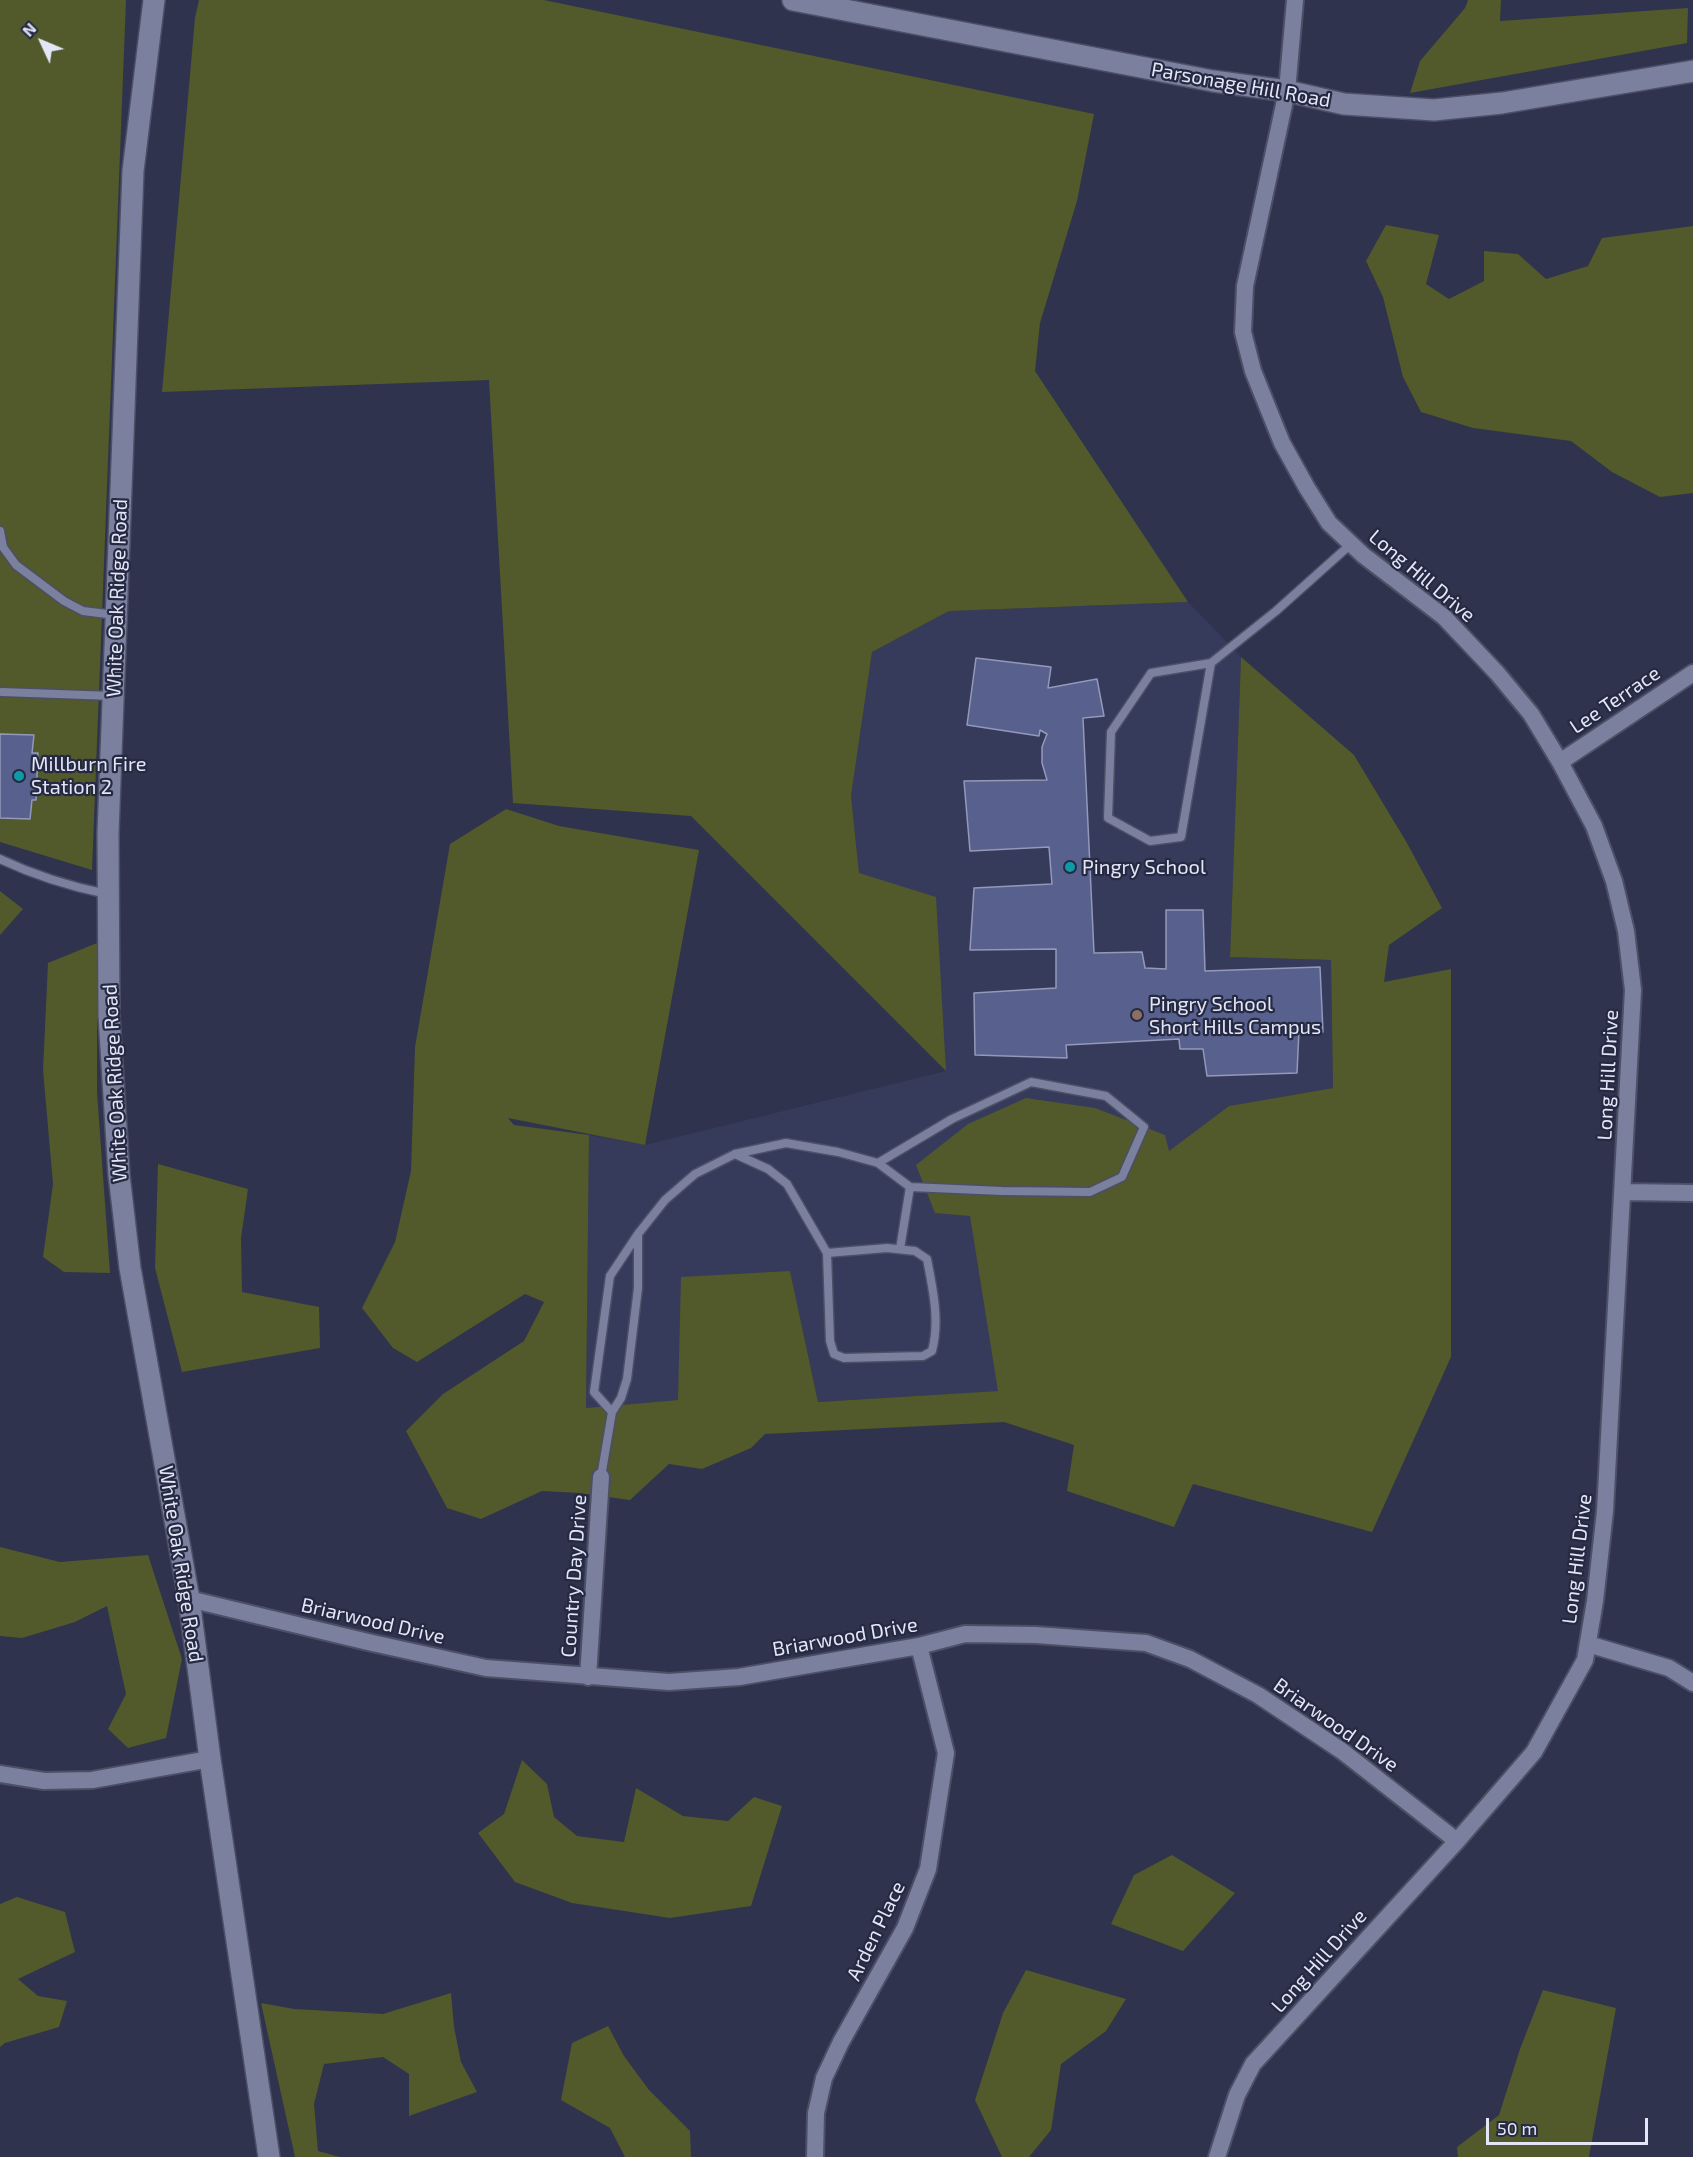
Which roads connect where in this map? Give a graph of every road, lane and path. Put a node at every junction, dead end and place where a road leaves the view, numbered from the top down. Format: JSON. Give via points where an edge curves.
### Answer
{"nodes":[{"id":1,"x":154,"y":0,"type":"edge"},
{"id":2,"x":793,"y":0,"type":"edge"},
{"id":3,"x":1295,"y":0,"type":"edge"},
{"id":4,"x":1693,"y":71,"type":"edge"},
{"id":5,"x":1287,"y":92,"type":"junction"},
{"id":6,"x":0,"y":531,"type":"edge"},
{"id":7,"x":1351,"y":544,"type":"junction"},
{"id":8,"x":116,"y":615,"type":"junction"},
{"id":9,"x":1210,"y":663,"type":"junction"},
{"id":10,"x":1693,"y":674,"type":"edge"},
{"id":11,"x":2,"y":692,"type":"dead end"},
{"id":12,"x":113,"y":696,"type":"junction"},
{"id":13,"x":1560,"y":762,"type":"junction"},
{"id":14,"x":0,"y":859,"type":"edge"},
{"id":15,"x":108,"y":894,"type":"junction"},
{"id":16,"x":735,"y":1154,"type":"junction"},
{"id":17,"x":878,"y":1163,"type":"junction"},
{"id":18,"x":910,"y":1186,"type":"junction"},
{"id":19,"x":1623,"y":1192,"type":"junction"},
{"id":20,"x":1693,"y":1193,"type":"edge"},
{"id":21,"x":638,"y":1234,"type":"junction"},
{"id":22,"x":900,"y":1249,"type":"junction"},
{"id":23,"x":827,"y":1252,"type":"junction"},
{"id":24,"x":612,"y":1412,"type":"junction"},
{"id":25,"x":601,"y":1478,"type":"joint"},
{"id":26,"x":189,"y":1599,"type":"junction"},
{"id":27,"x":1588,"y":1644,"type":"junction"},
{"id":28,"x":919,"y":1646,"type":"junction"},
{"id":29,"x":588,"y":1677,"type":"junction"},
{"id":30,"x":1693,"y":1683,"type":"edge"},
{"id":31,"x":210,"y":1759,"type":"junction"},
{"id":32,"x":0,"y":1774,"type":"edge"},
{"id":33,"x":1457,"y":1841,"type":"junction"},
{"id":34,"x":269,"y":2157,"type":"edge"},
{"id":35,"x":815,"y":2157,"type":"edge"},
{"id":36,"x":1217,"y":2157,"type":"edge"}],
"edges":[{"from":1,"to":8,"type":"street","name":"White Oak Ridge Road","via":[[133,171]]},
{"from":2,"to":5,"type":"street","name":"Parsonage Hill Road"},
{"from":3,"to":5,"type":"street","name":"Long Hill Drive"},
{"from":4,"to":5,"type":"street","name":"Parsonage Hill Road","via":[[1502,103],[1434,110],[1344,104]]},
{"from":5,"to":7,"type":"street","name":"Long Hill Drive","via":[[1245,286],[1243,332],[1253,371],[1282,443],[1329,523]]},
{"from":6,"to":8,"type":"lane","via":[[3,547],[16,565],[64,601],[83,611]]},
{"from":7,"to":9,"type":"lane"},
{"from":7,"to":13,"type":"street","name":"Long Hill Drive","via":[[1444,617],[1531,714]]},
{"from":8,"to":12,"type":"street","name":"White Oak Ridge Road"},
{"from":9,"to":9,"type":"lane","via":[[1151,673],[1111,732],[1108,818],[1150,841],[1181,837]]},
{"from":10,"to":13,"type":"street","name":"Lee Terrace"},
{"from":11,"to":12,"type":"lane"},
{"from":12,"to":15,"type":"street","name":"White Oak Ridge Road"},
{"from":13,"to":19,"type":"street","name":"Long Hill Drive","via":[[1594,826],[1614,880],[1626,931],[1634,990]]},
{"from":14,"to":15,"type":"lane","via":[[70,887]]},
{"from":15,"to":26,"type":"street","name":"White Oak Ridge Road","via":[[109,1016],[120,1187],[130,1268]]},
{"from":16,"to":17,"type":"lane","via":[[786,1143]]},
{"from":16,"to":21,"type":"lane","via":[[695,1174],[665,1200]]},
{"from":16,"to":23,"type":"lane","via":[[768,1169],[787,1184]]},
{"from":17,"to":18,"type":"lane"},
{"from":17,"to":18,"type":"lane","via":[[952,1119],[1031,1082],[1106,1096],[1144,1127],[1122,1176],[1090,1192]]},
{"from":18,"to":22,"type":"lane"},
{"from":19,"to":20,"type":"street"},
{"from":19,"to":27,"type":"street","name":"Long Hill Drive","via":[[1605,1511]]},
{"from":21,"to":24,"type":"lane","via":[[638,1288],[627,1379]]},
{"from":21,"to":24,"type":"lane","via":[[610,1276],[594,1392]]},
{"from":22,"to":23,"type":"lane"},
{"from":22,"to":23,"type":"lane","via":[[915,1251],[927,1259],[937,1334],[932,1351],[922,1356],[844,1358],[834,1354],[830,1341]]},
{"from":24,"to":25,"type":"lane"},
{"from":25,"to":29,"type":"street","name":"Country Day Drive"},
{"from":26,"to":29,"type":"street","name":"Briarwood Drive","via":[[486,1668]]},
{"from":26,"to":31,"type":"street","name":"White Oak Ridge Road"},
{"from":27,"to":30,"type":"street","via":[[1669,1668]]},
{"from":27,"to":33,"type":"street","name":"Long Hill Drive","via":[[1585,1660],[1534,1752]]},
{"from":28,"to":29,"type":"street","name":"Briarwood Drive","via":[[739,1677],[669,1682]]},
{"from":28,"to":33,"type":"street","name":"Briarwood Drive","via":[[965,1634],[1146,1642],[1190,1659],[1258,1695],[1342,1751]]},
{"from":28,"to":35,"type":"street","name":"Arden Place","via":[[946,1753],[928,1869],[905,1928],[824,2078],[816,2113]]},
{"from":31,"to":32,"type":"street","via":[[92,1780],[44,1780]]},
{"from":31,"to":34,"type":"street","name":"White Oak Ridge Road"},
{"from":33,"to":36,"type":"street","name":"Long Hill Drive","via":[[1253,2064],[1237,2095]]}]}
